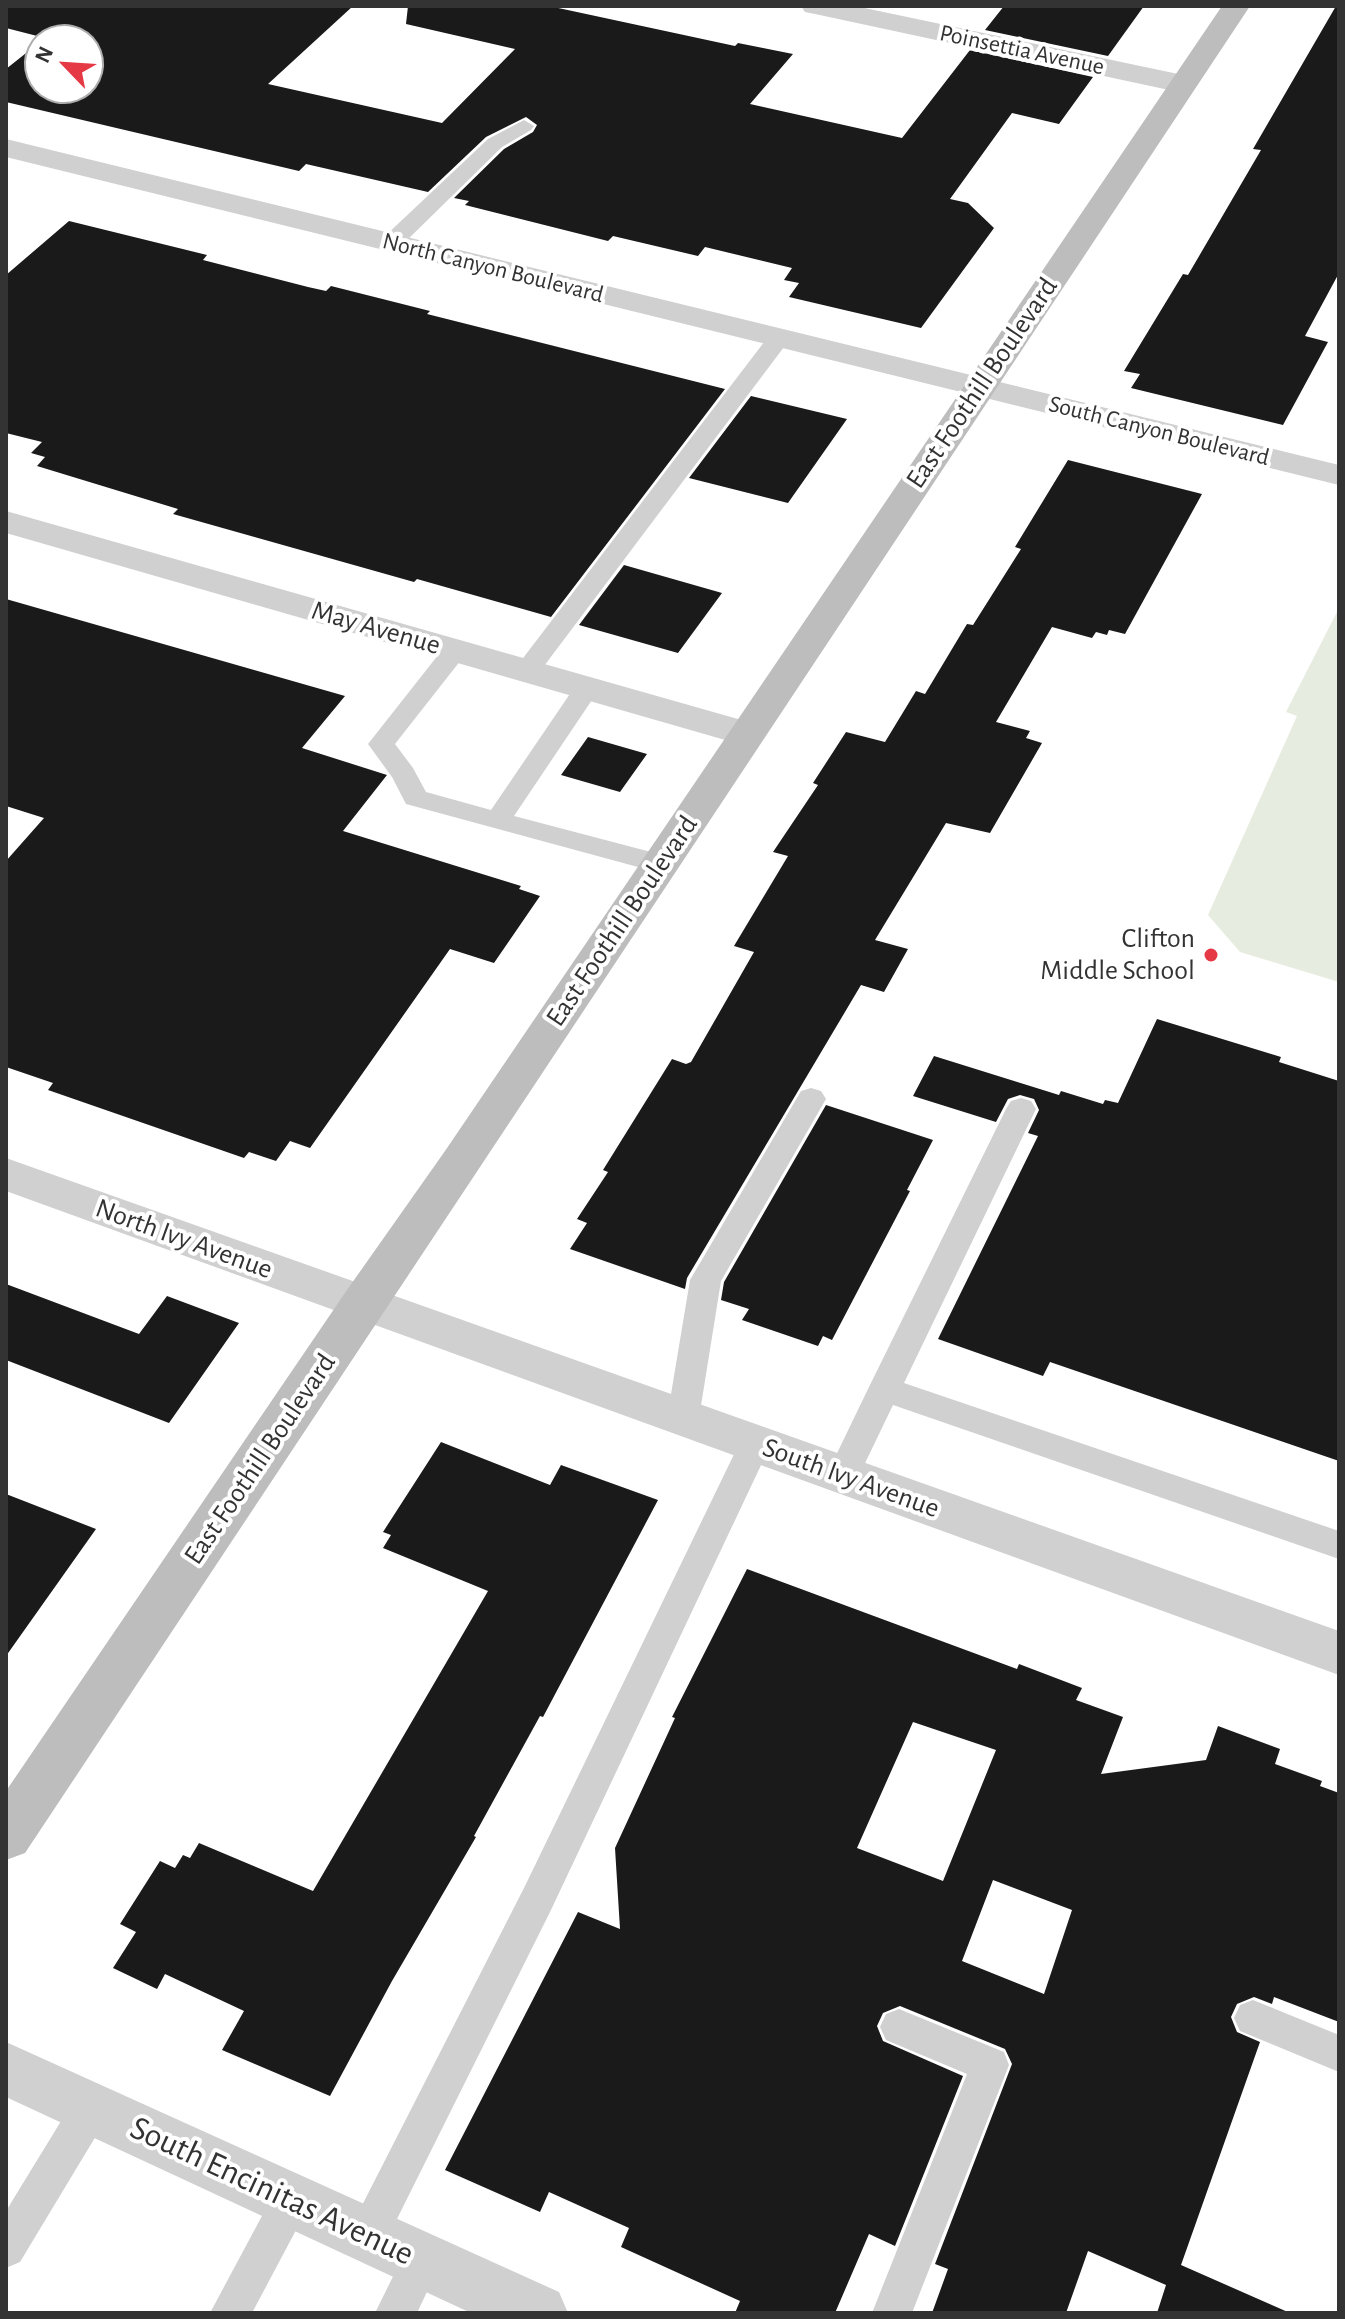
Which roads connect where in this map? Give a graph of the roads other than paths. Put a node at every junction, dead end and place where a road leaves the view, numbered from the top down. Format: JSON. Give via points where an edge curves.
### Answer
{"nodes":[{"id":1,"x":815,"y":6,"type":"edge"},
{"id":2,"x":1236,"y":6,"type":"edge"},
{"id":3,"x":1183,"y":84,"type":"junction"},
{"id":4,"x":524,"y":126,"type":"dead end"},
{"id":5,"x":6,"y":148,"type":"edge"},
{"id":6,"x":391,"y":243,"type":"junction"},
{"id":7,"x":779,"y":338,"type":"junction"},
{"id":8,"x":980,"y":387,"type":"junction"},
{"id":9,"x":1339,"y":475,"type":"edge"},
{"id":10,"x":6,"y":522,"type":"edge"},
{"id":11,"x":455,"y":651,"type":"junction"},
{"id":12,"x":526,"y":672,"type":"junction"},
{"id":13,"x":587,"y":688,"type":"junction"},
{"id":14,"x":746,"y":734,"type":"junction"},
{"id":15,"x":498,"y":820,"type":"junction"},
{"id":16,"x":660,"y":864,"type":"junction"},
{"id":17,"x":811,"y":1099,"type":"dead end"},
{"id":18,"x":1021,"y":1109,"type":"dead end"},
{"id":19,"x":6,"y":1174,"type":"edge"},
{"id":20,"x":363,"y":1303,"type":"junction"},
{"id":21,"x":884,"y":1389,"type":"junction"},
{"id":22,"x":683,"y":1418,"type":"junction"},
{"id":23,"x":755,"y":1444,"type":"junction"},
{"id":24,"x":842,"y":1476,"type":"junction"},
{"id":25,"x":1339,"y":1545,"type":"edge"},
{"id":26,"x":1339,"y":1653,"type":"edge"},
{"id":27,"x":6,"y":1836,"type":"edge"},
{"id":28,"x":1253,"y":2018,"type":"dead end"},
{"id":29,"x":899,"y":2027,"type":"dead end"},
{"id":30,"x":1339,"y":2054,"type":"edge"},
{"id":31,"x":6,"y":2069,"type":"edge"},
{"id":32,"x":91,"y":2108,"type":"junction"},
{"id":33,"x":292,"y":2200,"type":"junction"},
{"id":34,"x":368,"y":2235,"type":"junction"},
{"id":35,"x":6,"y":2248,"type":"edge"},
{"id":36,"x":422,"y":2260,"type":"junction"},
{"id":37,"x":230,"y":2313,"type":"edge"},
{"id":38,"x":395,"y":2313,"type":"edge"},
{"id":39,"x":538,"y":2313,"type":"edge"},
{"id":40,"x":892,"y":2313,"type":"edge"}],
"edges":[{"from":1,"to":3,"type":"street","name":"Poinsettia Avenue"},
{"from":2,"to":3,"type":"main road","name":"East Foothill Boulevard"},
{"from":3,"to":8,"type":"main road","name":"East Foothill Boulevard"},
{"from":4,"to":6,"type":"lane","via":[[495,143]]},
{"from":5,"to":6,"type":"street","name":"North Canyon Boulevard"},
{"from":6,"to":7,"type":"street","name":"North Canyon Boulevard"},
{"from":7,"to":8,"type":"street","name":"North Canyon Boulevard"},
{"from":7,"to":12,"type":"lane"},
{"from":8,"to":9,"type":"street","name":"South Canyon Boulevard"},
{"from":8,"to":14,"type":"main road","name":"East Foothill Boulevard"},
{"from":10,"to":11,"type":"street","name":"May Avenue"},
{"from":11,"to":12,"type":"street","name":"May Avenue"},
{"from":11,"to":15,"type":"lane","via":[[381,744],[415,798]]},
{"from":12,"to":13,"type":"street","name":"May Avenue"},
{"from":13,"to":14,"type":"street","name":"May Avenue"},
{"from":13,"to":15,"type":"lane"},
{"from":14,"to":16,"type":"main road","name":"East Foothill Boulevard"},
{"from":15,"to":16,"type":"lane"},
{"from":16,"to":20,"type":"main road","name":"East Foothill Boulevard"},
{"from":17,"to":22,"type":"lane","via":[[706,1280]]},
{"from":18,"to":21,"type":"lane"},
{"from":19,"to":20,"type":"street","name":"North Ivy Avenue"},
{"from":20,"to":22,"type":"street","name":"South Ivy Avenue"},
{"from":20,"to":27,"type":"main road","name":"East Foothill Boulevard"},
{"from":21,"to":24,"type":"lane"},
{"from":21,"to":25,"type":"lane"},
{"from":22,"to":23,"type":"street","name":"South Ivy Avenue"},
{"from":23,"to":24,"type":"street","name":"South Ivy Avenue"},
{"from":23,"to":34,"type":"lane","via":[[544,1886]]},
{"from":24,"to":26,"type":"street","name":"South Ivy Avenue"},
{"from":28,"to":30,"type":"lane"},
{"from":29,"to":40,"type":"lane","via":[[990,2065]]},
{"from":31,"to":32,"type":"street","name":"South Encinitas Avenue"},
{"from":32,"to":33,"type":"street","name":"South Encinitas Avenue"},
{"from":32,"to":35,"type":"lane"},
{"from":33,"to":34,"type":"street","name":"South Encinitas Avenue"},
{"from":33,"to":37,"type":"lane"},
{"from":34,"to":36,"type":"street","name":"South Encinitas Avenue"},
{"from":36,"to":38,"type":"lane"},
{"from":36,"to":39,"type":"street","name":"South Encinitas Avenue"}]}
